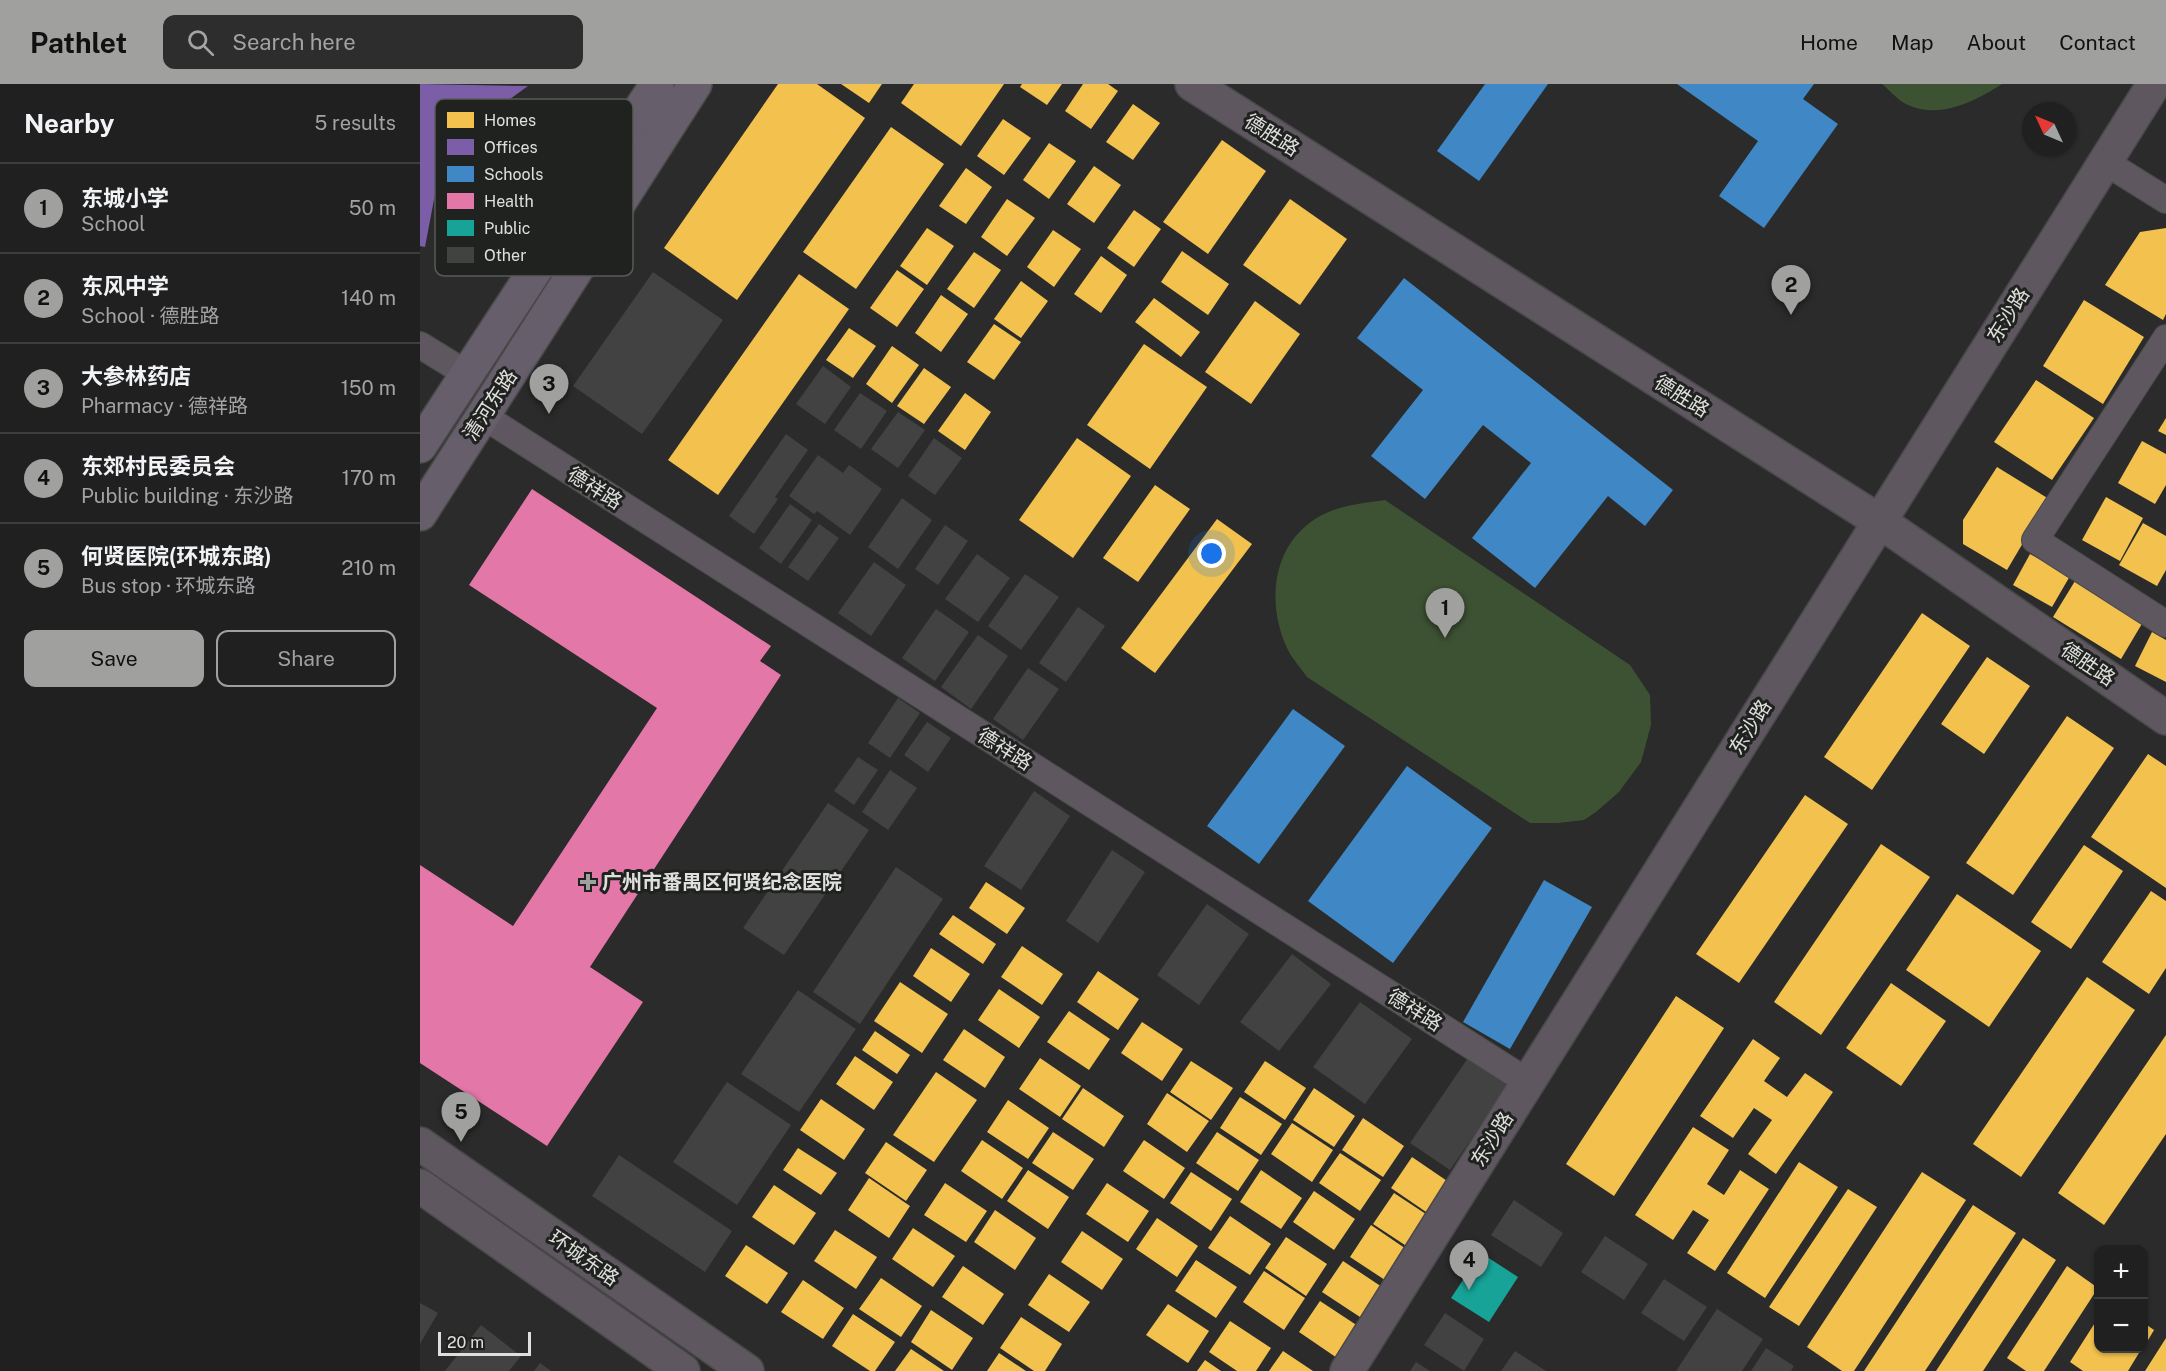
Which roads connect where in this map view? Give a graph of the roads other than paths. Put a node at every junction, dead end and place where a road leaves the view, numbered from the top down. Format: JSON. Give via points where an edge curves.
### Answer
{"nodes":[{"id":1,"x":657,"y":84,"type":"edge"},
{"id":2,"x":695,"y":84,"type":"edge"},
{"id":3,"x":1192,"y":84,"type":"edge"},
{"id":4,"x":2154,"y":84,"type":"edge"},
{"id":5,"x":633,"y":121,"type":"edge"},
{"id":6,"x":2105,"y":162,"type":"junction"},
{"id":7,"x":633,"y":181,"type":"edge"},
{"id":8,"x":2166,"y":200,"type":"edge"},
{"id":9,"x":531,"y":276,"type":"edge"},
{"id":10,"x":572,"y":276,"type":"edge"},
{"id":11,"x":2166,"y":338,"type":"edge"},
{"id":12,"x":420,"y":345,"type":"edge"},
{"id":13,"x":467,"y":374,"type":"junction"},
{"id":14,"x":483,"y":416,"type":"junction"},
{"id":15,"x":420,"y":446,"type":"edge"},
{"id":16,"x":420,"y":514,"type":"edge"},
{"id":17,"x":1879,"y":521,"type":"junction"},
{"id":18,"x":2166,"y":624,"type":"edge"},
{"id":19,"x":2166,"y":718,"type":"edge"},
{"id":20,"x":1528,"y":1082,"type":"junction"},
{"id":21,"x":420,"y":1144,"type":"edge"},
{"id":22,"x":420,"y":1186,"type":"edge"},
{"id":23,"x":683,"y":1371,"type":"edge"},
{"id":24,"x":747,"y":1371,"type":"edge"},
{"id":25,"x":1347,"y":1371,"type":"edge"}],
"edges":[{"from":1,"to":5,"type":"main road","name":"清河东路"},
{"from":2,"to":7,"type":"main road","name":"清河东路"},
{"from":3,"to":17,"type":"street","name":"德胜路"},
{"from":4,"to":6,"type":"street","name":"东沙路"},
{"from":6,"to":8,"type":"street"},
{"from":6,"to":17,"type":"street","name":"东沙路"},
{"from":9,"to":13,"type":"main road","name":"清河东路"},
{"from":10,"to":14,"type":"main road","name":"清河东路"},
{"from":11,"to":18,"type":"street","via":[[2035,540]]},
{"from":12,"to":13,"type":"street"},
{"from":13,"to":15,"type":"main road","name":"清河东路"},
{"from":14,"to":16,"type":"main road","name":"清河东路"},
{"from":14,"to":20,"type":"street","name":"德祥路"},
{"from":17,"to":19,"type":"street","name":"德胜路"},
{"from":17,"to":20,"type":"street","name":"东沙路"},
{"from":20,"to":25,"type":"street","name":"东沙路"},
{"from":21,"to":24,"type":"street","name":"环城东路"},
{"from":22,"to":23,"type":"street","name":"环城东路"}]}
